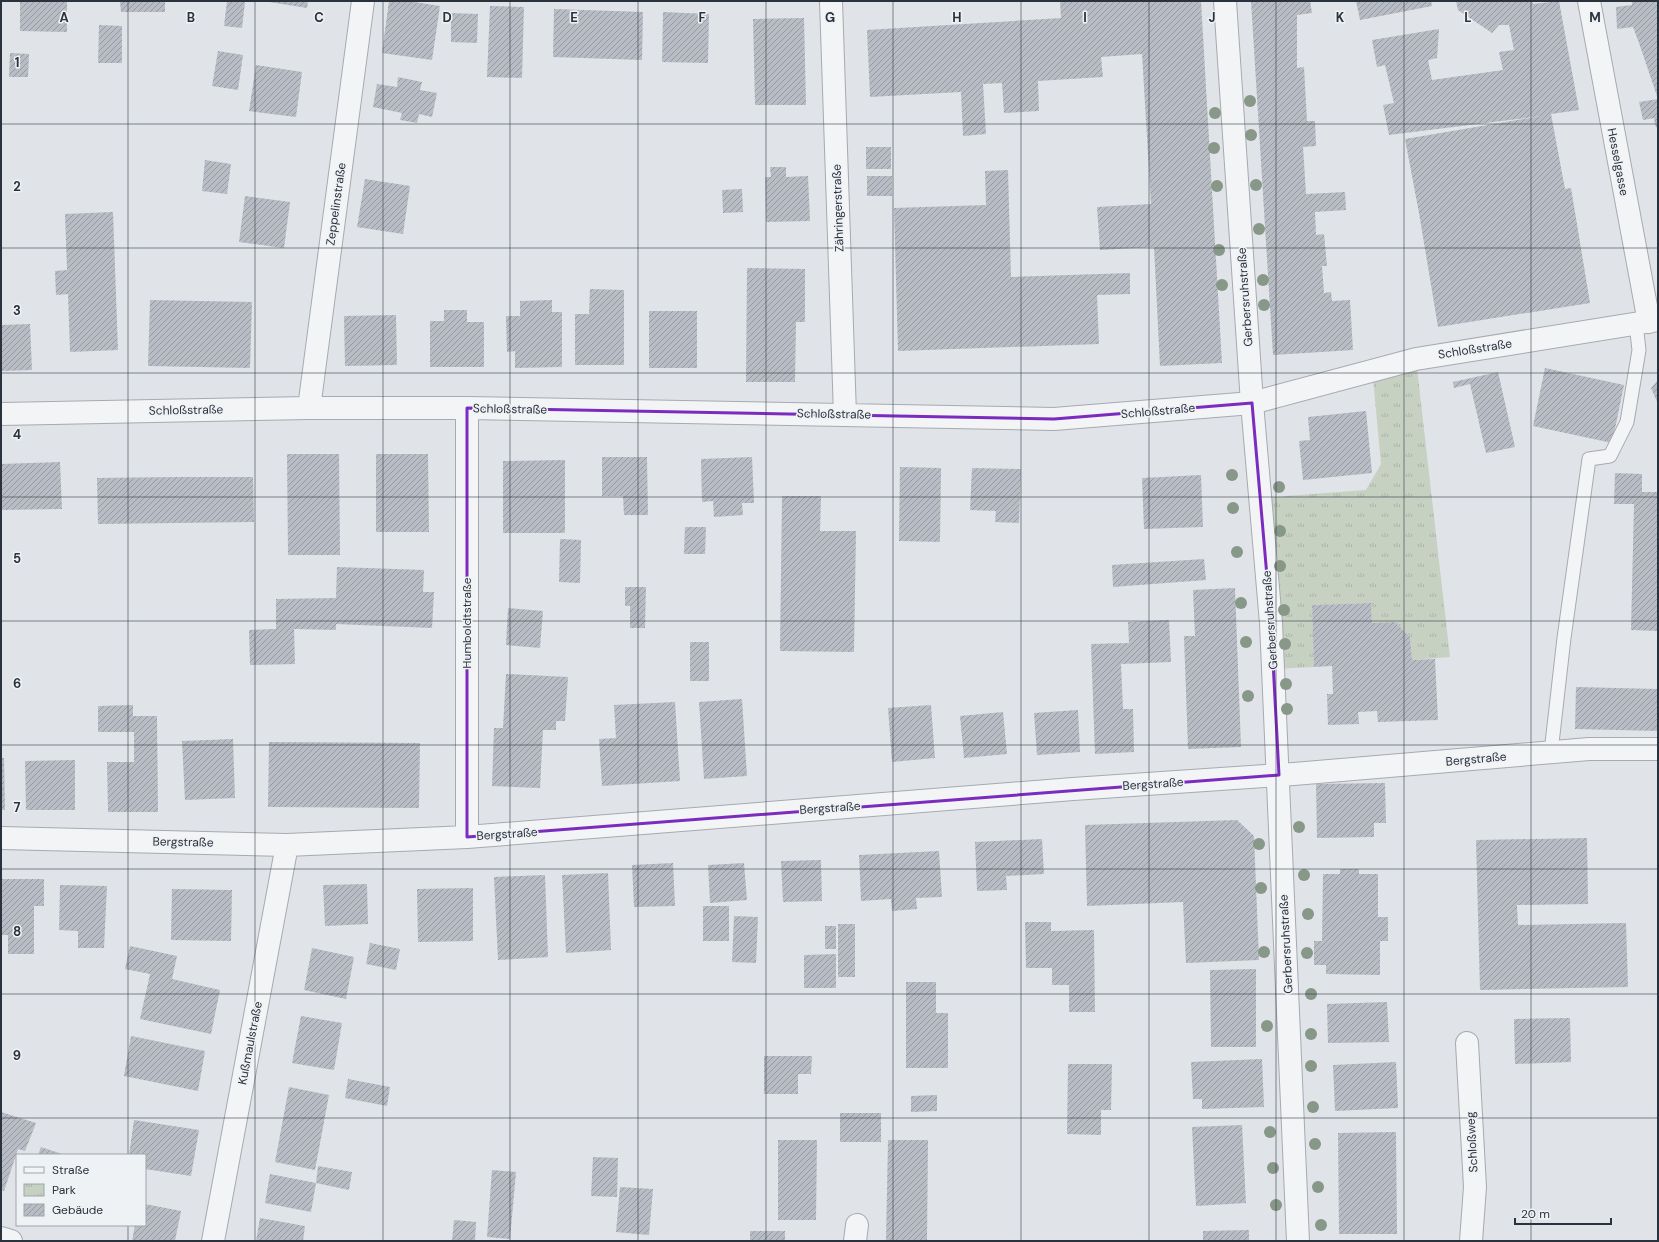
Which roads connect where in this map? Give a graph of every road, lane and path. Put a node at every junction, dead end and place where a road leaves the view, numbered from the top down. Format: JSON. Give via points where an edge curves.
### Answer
{"nodes":[{"id":1,"x":363,"y":1,"type":"edge"},
{"id":2,"x":831,"y":1,"type":"edge"},
{"id":3,"x":1225,"y":1,"type":"edge"},
{"id":4,"x":1589,"y":1,"type":"edge"},
{"id":5,"x":1648,"y":322,"type":"edge"},
{"id":6,"x":1252,"y":403,"type":"junction"},
{"id":7,"x":308,"y":408,"type":"junction"},
{"id":8,"x":467,"y":408,"type":"junction"},
{"id":9,"x":1,"y":414,"type":"edge"},
{"id":10,"x":845,"y":415,"type":"junction"},
{"id":11,"x":1658,"y":749,"type":"edge"},
{"id":12,"x":1552,"y":752,"type":"junction"},
{"id":13,"x":1278,"y":775,"type":"junction"},
{"id":14,"x":467,"y":837,"type":"junction"},
{"id":15,"x":1,"y":838,"type":"edge"},
{"id":16,"x":287,"y":845,"type":"junction"},
{"id":17,"x":1467,"y":1043,"type":"dead end"},
{"id":18,"x":1,"y":1238,"type":"edge"},
{"id":19,"x":11,"y":1241,"type":"edge"},
{"id":20,"x":213,"y":1241,"type":"edge"},
{"id":21,"x":1298,"y":1241,"type":"edge"},
{"id":22,"x":1471,"y":1241,"type":"edge"}],
"edges":[{"from":1,"to":7,"type":"street","name":"Zeppelinstraße"},
{"from":2,"to":10,"type":"street","name":"Zähringerstraße"},
{"from":3,"to":6,"type":"street","name":"Gerbersruhstraße"},
{"from":4,"to":5,"type":"street","name":"Hesselgasse"},
{"from":5,"to":6,"type":"street","name":"Schloßstraße","via":[[1416,359]]},
{"from":5,"to":12,"type":"lane","via":[[1639,350],[1627,422],[1610,456],[1589,459],[1564,638]]},
{"from":6,"to":10,"type":"street","name":"Schloßstraße","via":[[1054,419]]},
{"from":6,"to":13,"type":"street","name":"Gerbersruhstraße","via":[[1271,623]]},
{"from":7,"to":8,"type":"street","name":"Schloßstraße"},
{"from":7,"to":9,"type":"street","name":"Schloßstraße"},
{"from":8,"to":10,"type":"street","name":"Schloßstraße"},
{"from":8,"to":14,"type":"street","name":"Humboldtstraße"},
{"from":11,"to":12,"type":"street","name":"Bergstraße","via":[[1589,748]]},
{"from":12,"to":13,"type":"street","name":"Bergstraße"},
{"from":13,"to":14,"type":"street","name":"Bergstraße"},
{"from":13,"to":21,"type":"street","name":"Gerbersruhstraße"},
{"from":14,"to":16,"type":"street","name":"Bergstraße"},
{"from":15,"to":16,"type":"street","name":"Bergstraße"},
{"from":16,"to":20,"type":"street","name":"Kußmaulstraße"},
{"from":17,"to":22,"type":"street","name":"Schloßweg","via":[[1475,1187]]},
{"from":18,"to":19,"type":"street"}]}
